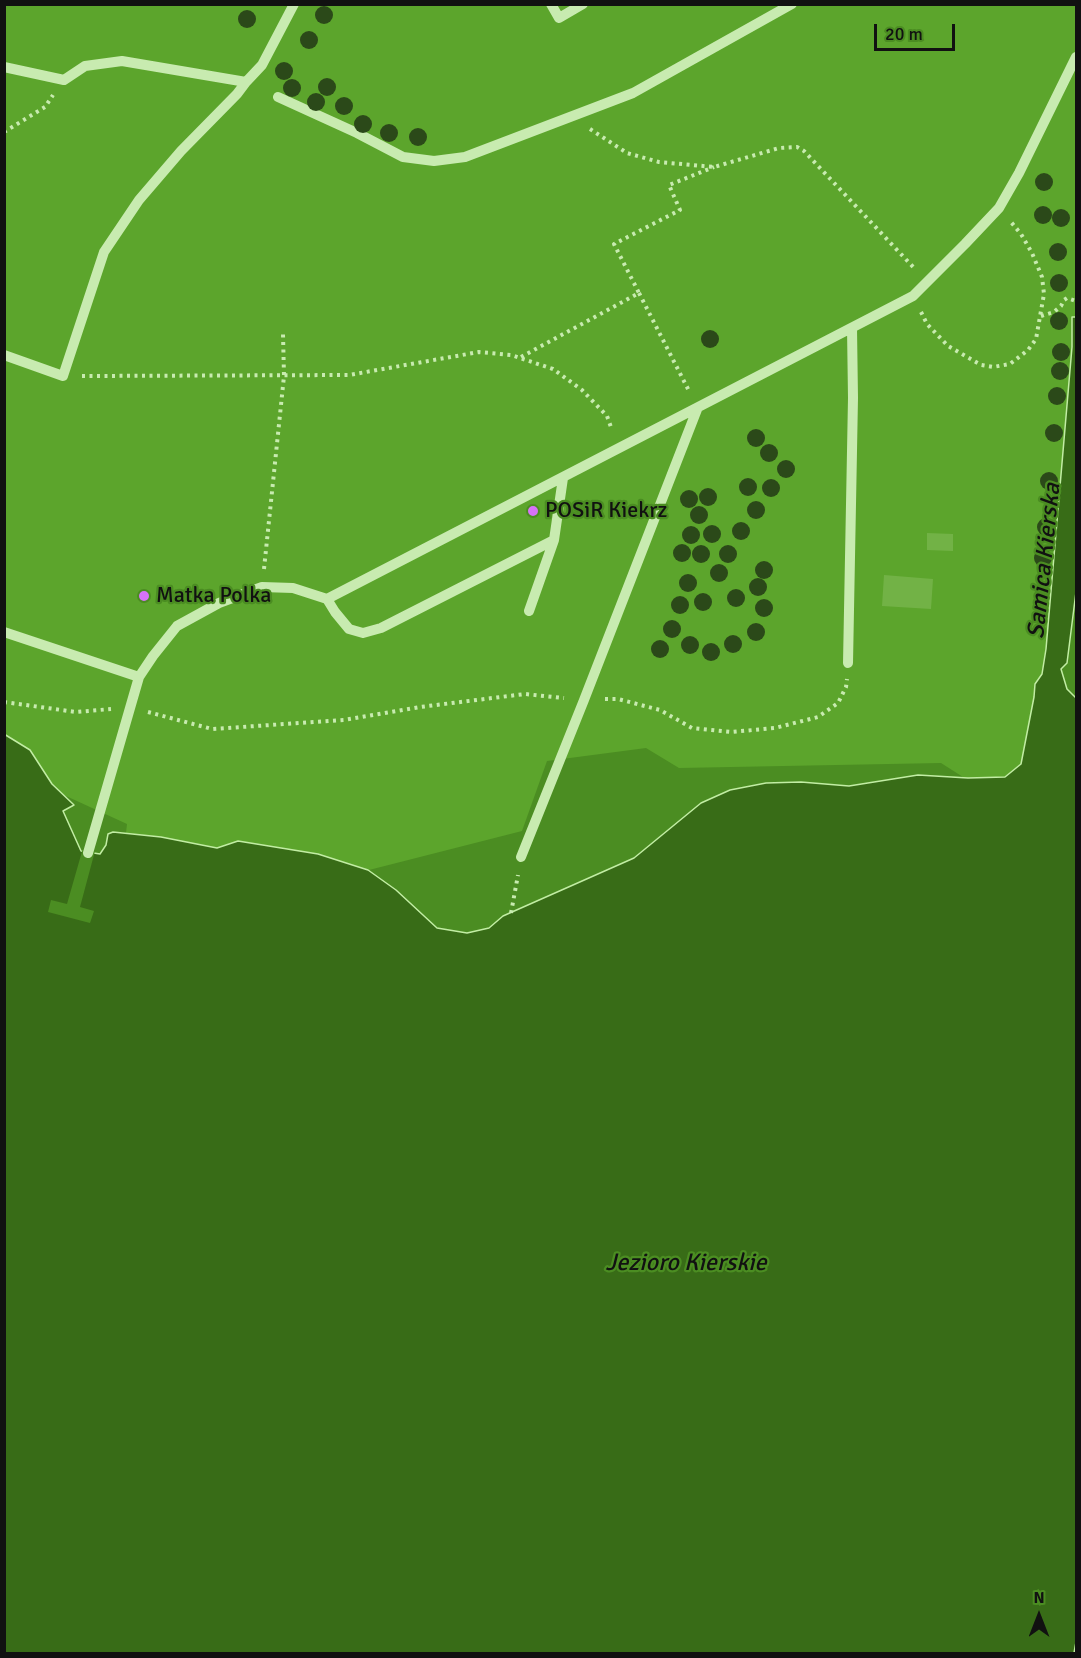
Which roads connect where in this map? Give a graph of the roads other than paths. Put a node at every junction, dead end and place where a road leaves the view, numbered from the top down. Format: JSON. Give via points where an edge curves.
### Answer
{"nodes":[{"id":1,"x":294,"y":4,"type":"edge"},
{"id":2,"x":551,"y":4,"type":"edge"},
{"id":3,"x":583,"y":4,"type":"edge"},
{"id":4,"x":792,"y":4,"type":"edge"},
{"id":5,"x":1077,"y":57,"type":"edge"},
{"id":6,"x":4,"y":68,"type":"edge"},
{"id":7,"x":246,"y":82,"type":"junction"},
{"id":8,"x":278,"y":97,"type":"dead end"},
{"id":9,"x":852,"y":328,"type":"junction"},
{"id":10,"x":4,"y":355,"type":"edge"},
{"id":11,"x":698,"y":407,"type":"junction"},
{"id":12,"x":563,"y":478,"type":"junction"},
{"id":13,"x":554,"y":540,"type":"junction"},
{"id":14,"x":327,"y":599,"type":"junction"},
{"id":15,"x":529,"y":611,"type":"dead end"},
{"id":16,"x":4,"y":632,"type":"edge"},
{"id":17,"x":848,"y":663,"type":"road end"},
{"id":18,"x":139,"y":677,"type":"junction"},
{"id":19,"x":88,"y":853,"type":"dead end"},
{"id":20,"x":521,"y":857,"type":"road end"}],
"edges":[{"from":1,"to":7,"type":"lane","via":[[262,65]]},
{"from":2,"to":3,"type":"lane","via":[[559,18]]},
{"from":4,"to":8,"type":"lane","via":[[633,93],[465,157],[435,161],[403,157]]},
{"from":5,"to":9,"type":"lane","via":[[999,208],[913,296]]},
{"from":6,"to":7,"type":"lane","via":[[64,80],[85,66],[122,61]]},
{"from":7,"to":10,"type":"lane","via":[[139,200],[104,252],[63,376]]},
{"from":9,"to":11,"type":"lane"},
{"from":9,"to":17,"type":"lane"},
{"from":11,"to":12,"type":"lane"},
{"from":11,"to":20,"type":"lane"},
{"from":12,"to":13,"type":"lane"},
{"from":12,"to":14,"type":"lane"},
{"from":13,"to":14,"type":"lane","via":[[381,628],[363,633],[349,629]]},
{"from":13,"to":15,"type":"lane"},
{"from":14,"to":18,"type":"lane","via":[[292,588],[262,587],[219,603],[177,626]]},
{"from":16,"to":18,"type":"lane"},
{"from":18,"to":19,"type":"lane"}]}
